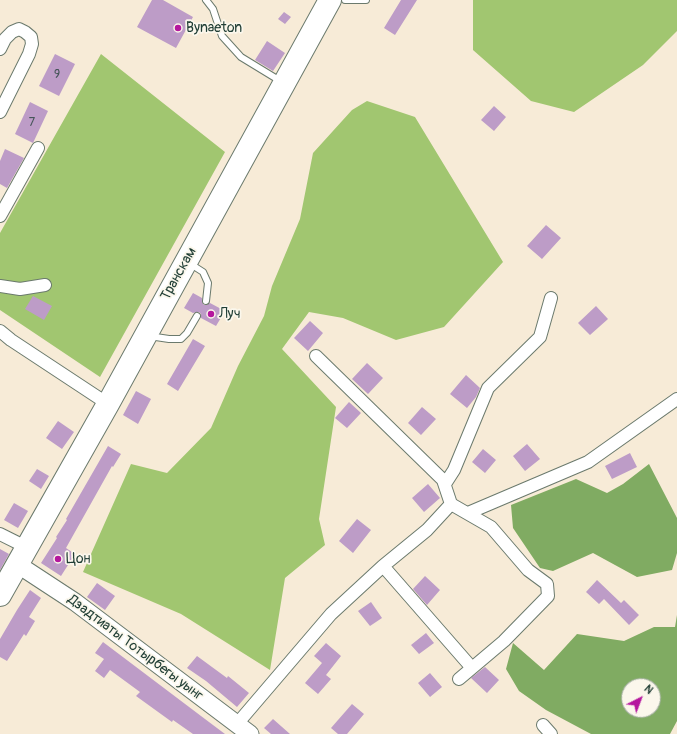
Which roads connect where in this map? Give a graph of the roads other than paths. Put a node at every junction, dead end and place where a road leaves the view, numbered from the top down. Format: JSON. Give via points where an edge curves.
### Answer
{"nodes":[{"id":1,"x":206,"y":0,"type":"edge"},
{"id":2,"x":330,"y":0,"type":"edge"},
{"id":3,"x":345,"y":0,"type":"edge"},
{"id":4,"x":366,"y":0,"type":"edge"},
{"id":5,"x":0,"y":49,"type":"edge"},
{"id":6,"x":284,"y":83,"type":"junction"},
{"id":7,"x":0,"y":112,"type":"edge"},
{"id":8,"x":38,"y":148,"type":"dead end"},
{"id":9,"x":0,"y":216,"type":"edge"},
{"id":10,"x":186,"y":261,"type":"junction"},
{"id":11,"x":45,"y":285,"type":"dead end"},
{"id":12,"x":0,"y":286,"type":"edge"},
{"id":13,"x":551,"y":298,"type":"dead end"},
{"id":14,"x":206,"y":301,"type":"dead end"},
{"id":15,"x":197,"y":316,"type":"dead end"},
{"id":16,"x":0,"y":331,"type":"edge"},
{"id":17,"x":146,"y":335,"type":"junction"},
{"id":18,"x":316,"y":356,"type":"dead end"},
{"id":19,"x":677,"y":399,"type":"edge"},
{"id":20,"x":108,"y":404,"type":"junction"},
{"id":21,"x":445,"y":484,"type":"junction"},
{"id":22,"x":451,"y":504,"type":"junction"},
{"id":23,"x":468,"y":513,"type":"junction"},
{"id":24,"x":0,"y":534,"type":"edge"},
{"id":25,"x":22,"y":556,"type":"junction"},
{"id":26,"x":383,"y":566,"type":"junction"},
{"id":27,"x":0,"y":595,"type":"edge"},
{"id":28,"x":472,"y":668,"type":"junction"},
{"id":29,"x":459,"y":679,"type":"dead end"},
{"id":30,"x":237,"y":724,"type":"junction"},
{"id":31,"x":543,"y":725,"type":"dead end"},
{"id":32,"x":250,"y":734,"type":"edge"},
{"id":33,"x":551,"y":734,"type":"edge"}],
"edges":[{"from":1,"to":6,"type":"lane","via":[[213,9],[222,36],[241,57]]},
{"from":2,"to":6,"type":"highway","name":"Транскам"},
{"from":3,"to":4,"type":"lane"},
{"from":5,"to":7,"type":"street","via":[[5,39],[19,29],[31,37],[29,54]]},
{"from":6,"to":10,"type":"highway","name":"Транскам"},
{"from":8,"to":9,"type":"street"},
{"from":10,"to":14,"type":"lane","via":[[203,272],[208,283]]},
{"from":10,"to":17,"type":"highway","name":"Транскам"},
{"from":11,"to":12,"type":"street","via":[[20,289]]},
{"from":13,"to":21,"type":"street","via":[[540,337],[488,388],[454,470]]},
{"from":15,"to":17,"type":"lane","via":[[181,339]]},
{"from":16,"to":20,"type":"street"},
{"from":17,"to":20,"type":"highway","name":"Транскам"},
{"from":18,"to":21,"type":"street"},
{"from":19,"to":23,"type":"street","via":[[588,462]]},
{"from":20,"to":25,"type":"highway","name":"Транскам"},
{"from":21,"to":22,"type":"street"},
{"from":22,"to":23,"type":"street"},
{"from":22,"to":26,"type":"street","via":[[427,530]]},
{"from":23,"to":28,"type":"street","via":[[491,527],[528,570],[547,584],[548,596],[504,641]]},
{"from":24,"to":25,"type":"street","name":"Дзадтиаты Тотырбегы уынг"},
{"from":25,"to":27,"type":"highway","name":"Транскам"},
{"from":25,"to":30,"type":"street","name":"Дзадтиаты Тотырбегы уынг","via":[[75,602]]},
{"from":26,"to":28,"type":"street"},
{"from":26,"to":30,"type":"street","via":[[331,614]]},
{"from":28,"to":29,"type":"street"},
{"from":30,"to":32,"type":"street","name":"Дзадтиаты Тотырбегы уынг"},
{"from":31,"to":33,"type":"street"}]}
